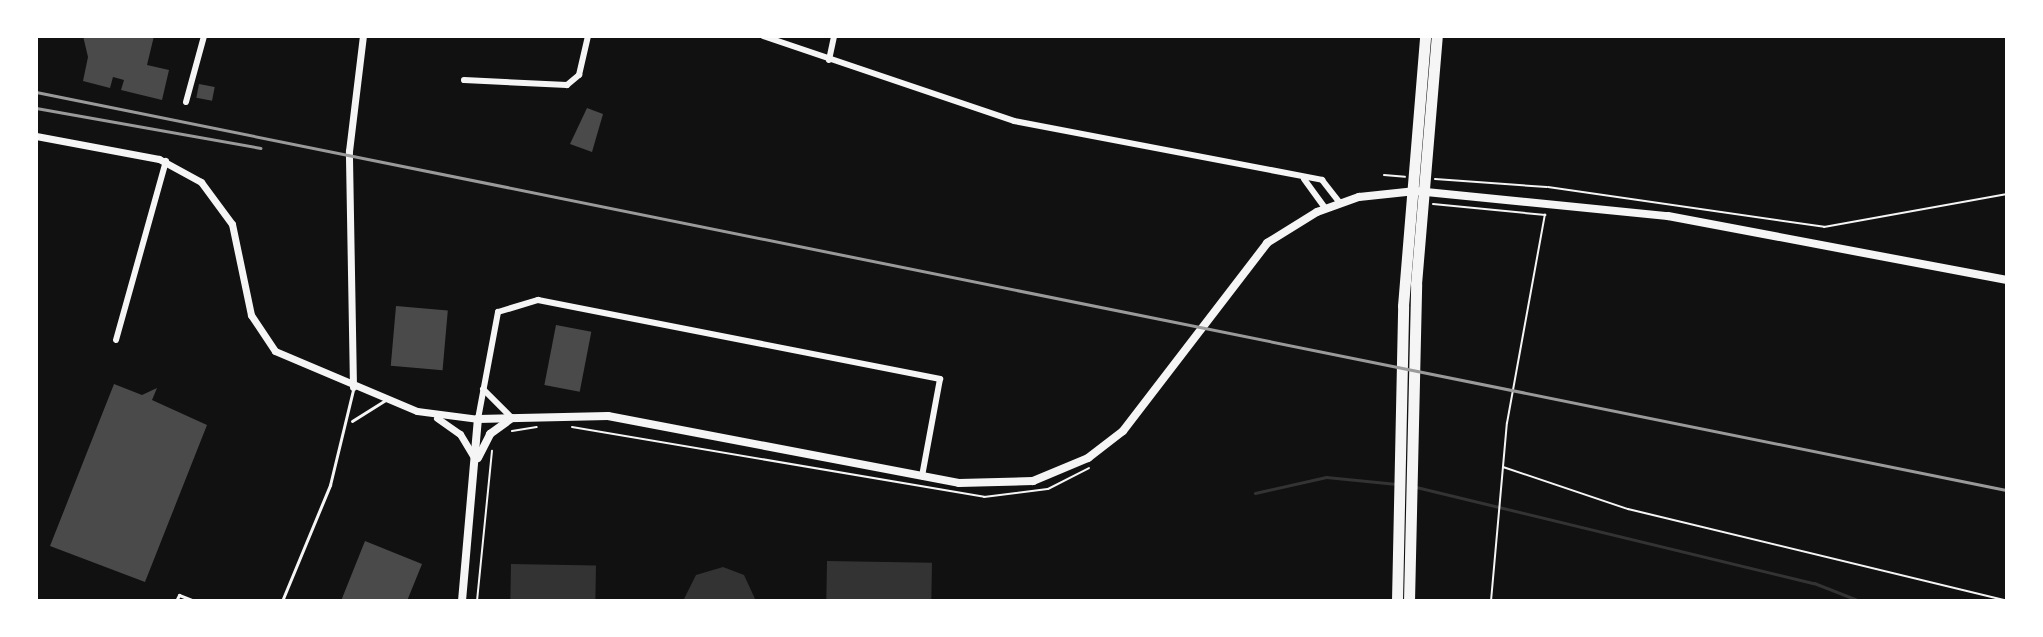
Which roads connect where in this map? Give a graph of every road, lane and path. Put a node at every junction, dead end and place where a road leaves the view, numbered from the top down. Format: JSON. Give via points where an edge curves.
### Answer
{"nodes":[{"id":1,"x":204,"y":36,"type":"edge"},
{"id":2,"x":363,"y":36,"type":"edge"},
{"id":3,"x":588,"y":36,"type":"edge"},
{"id":4,"x":763,"y":36,"type":"edge"},
{"id":5,"x":834,"y":36,"type":"edge"},
{"id":6,"x":1425,"y":36,"type":"edge"},
{"id":7,"x":1437,"y":36,"type":"edge"},
{"id":8,"x":829,"y":60,"type":"junction"},
{"id":9,"x":464,"y":80,"type":"dead end"},
{"id":10,"x":186,"y":102,"type":"dead end"},
{"id":11,"x":36,"y":136,"type":"edge"},
{"id":12,"x":166,"y":161,"type":"junction"},
{"id":13,"x":1384,"y":175,"type":"dead end"},
{"id":14,"x":1301,"y":177,"type":"junction"},
{"id":15,"x":1413,"y":177,"type":"dead end"},
{"id":16,"x":1429,"y":179,"type":"dead end"},
{"id":17,"x":2007,"y":194,"type":"edge"},
{"id":18,"x":1340,"y":203,"type":"junction"},
{"id":19,"x":1422,"y":203,"type":"dead end"},
{"id":20,"x":1325,"y":208,"type":"junction"},
{"id":21,"x":2007,"y":280,"type":"edge"},
{"id":22,"x":116,"y":340,"type":"dead end"},
{"id":23,"x":353,"y":387,"type":"junction"},
{"id":24,"x":483,"y":389,"type":"junction"},
{"id":25,"x":386,"y":400,"type":"junction"},
{"id":26,"x":428,"y":414,"type":"junction"},
{"id":27,"x":513,"y":417,"type":"junction"},
{"id":28,"x":478,"y":419,"type":"junction"},
{"id":29,"x":350,"y":424,"type":"junction"},
{"id":30,"x":543,"y":427,"type":"dead end"},
{"id":31,"x":563,"y":427,"type":"dead end"},
{"id":32,"x":504,"y":433,"type":"dead end"},
{"id":33,"x":663,"y":438,"type":"dead end"},
{"id":34,"x":495,"y":443,"type":"dead end"},
{"id":35,"x":476,"y":463,"type":"junction"},
{"id":36,"x":1503,"y":467,"type":"junction"},
{"id":37,"x":1080,"y":474,"type":"dead end"},
{"id":38,"x":922,"y":476,"type":"junction"},
{"id":39,"x":1048,"y":489,"type":"dead end"},
{"id":40,"x":176,"y":601,"type":"edge"},
{"id":41,"x":195,"y":601,"type":"edge"},
{"id":42,"x":282,"y":601,"type":"edge"},
{"id":43,"x":462,"y":601,"type":"edge"},
{"id":44,"x":477,"y":601,"type":"edge"},
{"id":45,"x":1397,"y":601,"type":"edge"},
{"id":46,"x":1409,"y":601,"type":"edge"},
{"id":47,"x":1491,"y":601,"type":"edge"},
{"id":48,"x":2007,"y":601,"type":"edge"}],
"edges":[{"from":1,"to":10,"type":"street"},
{"from":2,"to":23,"type":"street","via":[[349,151]]},
{"from":3,"to":9,"type":"street","via":[[579,75],[567,85]]},
{"from":4,"to":8,"type":"street"},
{"from":5,"to":8,"type":"street"},
{"from":6,"to":45,"type":"highway","via":[[1403,306]]},
{"from":7,"to":46,"type":"highway","via":[[1415,298]]},
{"from":8,"to":14,"type":"street","via":[[1041,128]]},
{"from":11,"to":12,"type":"street"},
{"from":12,"to":22,"type":"street","via":[[113,329]]},
{"from":12,"to":23,"type":"street","via":[[201,182],[227,215],[263,339]]},
{"from":13,"to":15,"type":"path"},
{"from":14,"to":18,"type":"street","via":[[1326,182]]},
{"from":14,"to":20,"type":"street"},
{"from":16,"to":17,"type":"path","via":[[1548,187],[1824,227]]},
{"from":18,"to":20,"type":"main road"},
{"from":18,"to":21,"type":"main road","via":[[1416,191],[1611,210],[1821,240]]},
{"from":19,"to":36,"type":"path","via":[[1545,215]]},
{"from":20,"to":38,"type":"main road","via":[[1253,255],[1123,431],[1061,471],[989,485]]},
{"from":23,"to":25,"type":"street"},
{"from":23,"to":29,"type":"lane"},
{"from":24,"to":27,"type":"street"},
{"from":24,"to":28,"type":"street"},
{"from":24,"to":38,"type":"street","via":[[498,312],[538,300],[899,369],[940,379]]},
{"from":25,"to":26,"type":"street"},
{"from":25,"to":29,"type":"lane"},
{"from":26,"to":28,"type":"street"},
{"from":26,"to":35,"type":"street","via":[[455,428]]},
{"from":27,"to":28,"type":"main road"},
{"from":27,"to":35,"type":"main road","via":[[487,437]]},
{"from":27,"to":38,"type":"main road","via":[[608,416]]},
{"from":28,"to":35,"type":"main road"},
{"from":29,"to":42,"type":"lane"},
{"from":30,"to":32,"type":"path"},
{"from":31,"to":33,"type":"path"},
{"from":34,"to":44,"type":"path"},
{"from":35,"to":43,"type":"main road"},
{"from":36,"to":47,"type":"path"},
{"from":36,"to":48,"type":"path","via":[[1628,509]]},
{"from":37,"to":39,"type":"path"},
{"from":40,"to":41,"type":"lane","via":[[179,595]]}]}
